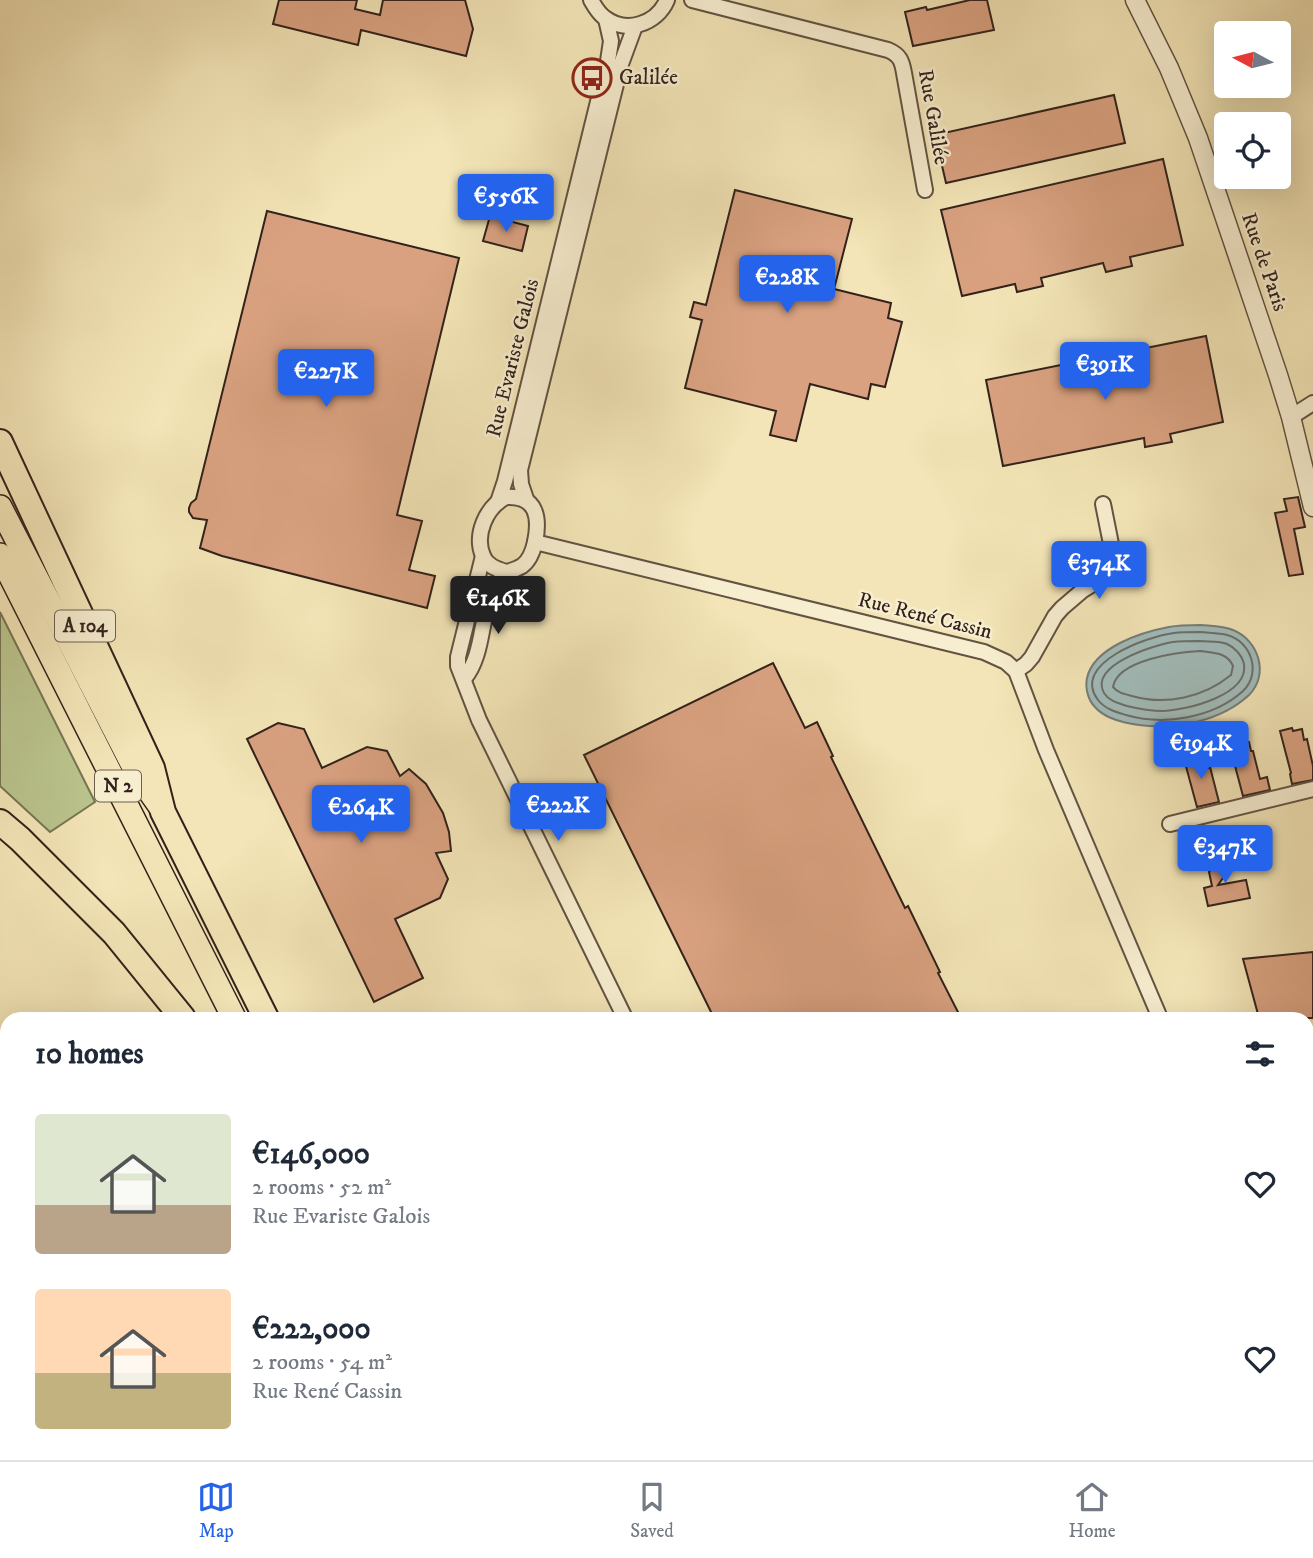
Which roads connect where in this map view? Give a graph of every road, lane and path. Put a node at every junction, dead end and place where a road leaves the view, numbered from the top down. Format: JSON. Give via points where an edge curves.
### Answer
{"nodes":[{"id":1,"x":591,"y":0,"type":"edge"},
{"id":2,"x":667,"y":0,"type":"edge"},
{"id":3,"x":692,"y":0,"type":"edge"},
{"id":4,"x":1135,"y":0,"type":"edge"},
{"id":5,"x":606,"y":19,"type":"junction"},
{"id":6,"x":635,"y":26,"type":"junction"},
{"id":7,"x":925,"y":190,"type":"dead end"},
{"id":8,"x":1313,"y":403,"type":"edge"},
{"id":9,"x":1291,"y":417,"type":"junction"},
{"id":10,"x":0,"y":443,"type":"edge"},
{"id":11,"x":526,"y":499,"type":"junction"},
{"id":12,"x":498,"y":502,"type":"junction"},
{"id":13,"x":1103,"y":504,"type":"dead end"},
{"id":14,"x":1313,"y":507,"type":"edge"},
{"id":15,"x":0,"y":508,"type":"edge"},
{"id":16,"x":535,"y":542,"type":"junction"},
{"id":17,"x":0,"y":555,"type":"edge"},
{"id":18,"x":483,"y":556,"type":"junction"},
{"id":19,"x":506,"y":572,"type":"junction"},
{"id":20,"x":1016,"y":671,"type":"junction"},
{"id":21,"x":464,"y":679,"type":"junction"},
{"id":22,"x":1313,"y":789,"type":"edge"},
{"id":23,"x":163,"y":812,"type":"junction"},
{"id":24,"x":0,"y":822,"type":"edge"},
{"id":25,"x":1170,"y":824,"type":"dead end"},
{"id":26,"x":178,"y":1012,"type":"edge"},
{"id":27,"x":231,"y":1012,"type":"edge"},
{"id":28,"x":263,"y":1012,"type":"edge"},
{"id":29,"x":622,"y":1012,"type":"edge"},
{"id":30,"x":1157,"y":1012,"type":"edge"}],
"edges":[{"from":1,"to":5,"type":"street"},
{"from":2,"to":6,"type":"street","via":[[657,15]]},
{"from":3,"to":7,"type":"street","name":"Rue Galilée","via":[[898,56]]},
{"from":4,"to":9,"type":"street","name":"Rue de Paris","via":[[1198,138]]},
{"from":5,"to":6,"type":"street"},
{"from":5,"to":12,"type":"street","name":"Rue Evariste Galois","via":[[611,41],[608,61]]},
{"from":6,"to":11,"type":"street","name":"Rue Evariste Galois","via":[[617,78],[520,470]]},
{"from":8,"to":9,"type":"street"},
{"from":9,"to":14,"type":"street","name":"Rue de Paris"},
{"from":10,"to":23,"type":"highway","number":"A 104","via":[[152,768]]},
{"from":11,"to":12,"type":"street"},
{"from":11,"to":16,"type":"street","name":"Rue Evariste Galois","via":[[537,518]]},
{"from":12,"to":18,"type":"street","name":"Rue Evariste Galois","via":[[486,517],[481,534]]},
{"from":13,"to":20,"type":"street","via":[[1113,554],[1108,570],[1062,608],[1032,657]]},
{"from":15,"to":23,"type":"highway","number":"N 2","via":[[138,775]]},
{"from":16,"to":19,"type":"street","via":[[522,566]]},
{"from":16,"to":20,"type":"street","name":"Rue René Cassin","via":[[984,652]]},
{"from":17,"to":27,"type":"highway","number":"N 2"},
{"from":18,"to":19,"type":"street"},
{"from":18,"to":21,"type":"street","name":"Rue Evariste Galois","via":[[458,657]]},
{"from":19,"to":21,"type":"street","via":[[494,588],[472,670]]},
{"from":20,"to":30,"type":"street"},
{"from":21,"to":29,"type":"street","via":[[479,720]]},
{"from":22,"to":25,"type":"street"},
{"from":23,"to":28,"type":"highway","number":"A 104"},
{"from":24,"to":26,"type":"highway","via":[[114,933]]}]}
